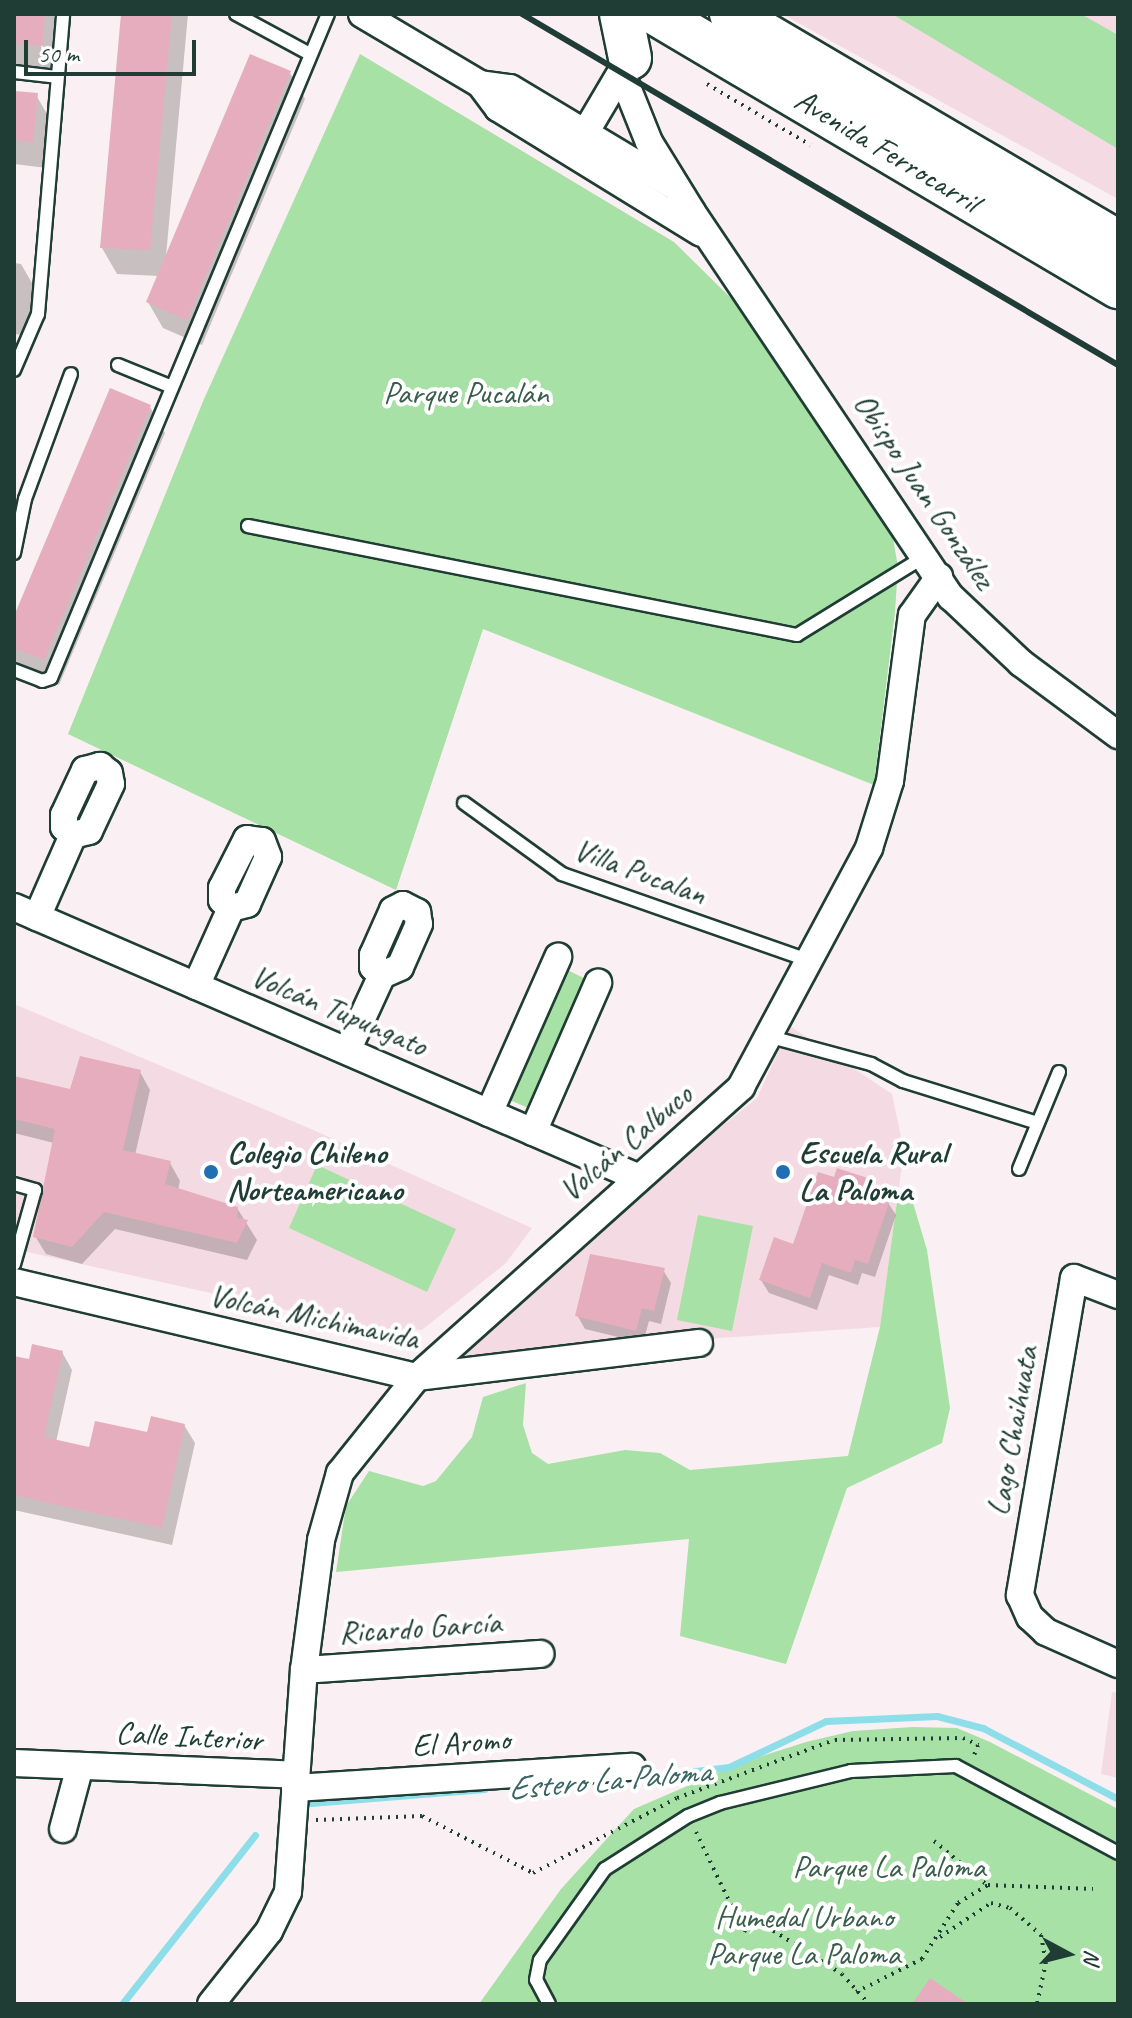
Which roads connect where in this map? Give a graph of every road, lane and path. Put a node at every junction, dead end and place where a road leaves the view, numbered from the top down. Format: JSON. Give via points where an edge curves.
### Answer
{"nodes":[{"id":1,"x":63,"y":14,"type":"edge"},
{"id":2,"x":236,"y":14,"type":"edge"},
{"id":3,"x":328,"y":14,"type":"edge"},
{"id":4,"x":362,"y":14,"type":"edge"},
{"id":5,"x":621,"y":14,"type":"edge"},
{"id":6,"x":656,"y":14,"type":"edge"},
{"id":7,"x":731,"y":14,"type":"edge"},
{"id":8,"x":310,"y":54,"type":"junction"},
{"id":9,"x":625,"y":65,"type":"junction"},
{"id":10,"x":14,"y":72,"type":"edge"},
{"id":11,"x":57,"y":77,"type":"junction"},
{"id":12,"x":580,"y":143,"type":"junction"},
{"id":13,"x":680,"y":192,"type":"junction"},
{"id":14,"x":1118,"y":242,"type":"edge"},
{"id":15,"x":716,"y":245,"type":"junction"},
{"id":16,"x":1118,"y":287,"type":"edge"},
{"id":17,"x":118,"y":365,"type":"dead end"},
{"id":18,"x":14,"y":370,"type":"edge"},
{"id":19,"x":71,"y":374,"type":"dead end"},
{"id":20,"x":172,"y":387,"type":"junction"},
{"id":21,"x":248,"y":526,"type":"dead end"},
{"id":22,"x":14,"y":553,"type":"edge"},
{"id":23,"x":932,"y":567,"type":"junction"},
{"id":24,"x":14,"y":670,"type":"edge"},
{"id":25,"x":1118,"y":735,"type":"edge"},
{"id":26,"x":464,"y":803,"type":"dead end"},
{"id":27,"x":73,"y":835,"type":"dead end"},
{"id":28,"x":231,"y":908,"type":"dead end"},
{"id":29,"x":25,"y":912,"type":"edge"},
{"id":30,"x":558,"y":957,"type":"dead end"},
{"id":31,"x":813,"y":961,"type":"junction"},
{"id":32,"x":382,"y":975,"type":"dead end"},
{"id":33,"x":598,"y":983,"type":"dead end"},
{"id":34,"x":196,"y":986,"type":"junction"},
{"id":35,"x":771,"y":1037,"type":"junction"},
{"id":36,"x":347,"y":1051,"type":"junction"},
{"id":37,"x":1059,"y":1072,"type":"dead end"},
{"id":38,"x":489,"y":1113,"type":"junction"},
{"id":39,"x":1038,"y":1123,"type":"junction"},
{"id":40,"x":533,"y":1132,"type":"junction"},
{"id":41,"x":1019,"y":1169,"type":"dead end"},
{"id":42,"x":637,"y":1177,"type":"junction"},
{"id":43,"x":14,"y":1184,"type":"edge"},
{"id":44,"x":14,"y":1264,"type":"edge"},
{"id":45,"x":14,"y":1282,"type":"edge"},
{"id":46,"x":1118,"y":1295,"type":"edge"},
{"id":47,"x":699,"y":1343,"type":"dead end"},
{"id":48,"x":417,"y":1377,"type":"junction"},
{"id":49,"x":540,"y":1654,"type":"dead end"},
{"id":50,"x":1118,"y":1664,"type":"edge"},
{"id":51,"x":304,"y":1670,"type":"junction"},
{"id":52,"x":14,"y":1763,"type":"edge"},
{"id":53,"x":80,"y":1766,"type":"junction"},
{"id":54,"x":632,"y":1767,"type":"dead end"},
{"id":55,"x":968,"y":1773,"type":"junction"},
{"id":56,"x":296,"y":1782,"type":"junction"},
{"id":57,"x":688,"y":1816,"type":"junction"},
{"id":58,"x":293,"y":1820,"type":"junction"},
{"id":59,"x":63,"y":1829,"type":"dead end"},
{"id":60,"x":934,"y":1841,"type":"dead end"},
{"id":61,"x":1118,"y":1853,"type":"edge"},
{"id":62,"x":988,"y":1885,"type":"junction"},
{"id":63,"x":1093,"y":1889,"type":"dead end"},
{"id":64,"x":938,"y":1938,"type":"junction"},
{"id":65,"x":856,"y":1992,"type":"junction"},
{"id":66,"x":865,"y":2003,"type":"edge"},
{"id":67,"x":211,"y":2004,"type":"edge"},
{"id":68,"x":549,"y":2004,"type":"edge"},
{"id":69,"x":1037,"y":2004,"type":"edge"}],
"edges":[{"from":1,"to":11,"type":"lane"},
{"from":2,"to":8,"type":"lane"},
{"from":3,"to":8,"type":"lane"},
{"from":4,"to":12,"type":"street","via":[[480,84],[510,88]]},
{"from":5,"to":9,"type":"main road"},
{"from":6,"to":9,"type":"street"},
{"from":6,"to":16,"type":"main road","name":"Avenida Ferrocarril"},
{"from":7,"to":14,"type":"main road","name":"Avenida Ferrocarril"},
{"from":8,"to":20,"type":"lane"},
{"from":9,"to":12,"type":"street"},
{"from":9,"to":13,"type":"street","name":"Obispo Juan González","via":[[649,142]]},
{"from":10,"to":11,"type":"lane"},
{"from":11,"to":18,"type":"lane","via":[[38,314]]},
{"from":12,"to":13,"type":"street","name":"Obispo Juan González"},
{"from":12,"to":15,"type":"street","name":"Obispo Juan González"},
{"from":13,"to":15,"type":"street","name":"Obispo Juan González"},
{"from":15,"to":23,"type":"street","name":"Obispo Juan González"},
{"from":17,"to":20,"type":"lane"},
{"from":19,"to":22,"type":"lane","via":[[25,499]]},
{"from":20,"to":24,"type":"lane","via":[[51,678],[42,681]]},
{"from":21,"to":23,"type":"lane","via":[[797,635]]},
{"from":23,"to":25,"type":"street","name":"Obispo Juan González","via":[[976,625]]},
{"from":23,"to":31,"type":"street","name":"Volcán Calbuco","via":[[912,615],[886,800],[864,859]]},
{"from":26,"to":31,"type":"lane","name":"Villa Pucalan","via":[[562,874]]},
{"from":27,"to":29,"type":"street"},
{"from":28,"to":34,"type":"street"},
{"from":29,"to":34,"type":"street","name":"Volcán Tupungato"},
{"from":30,"to":38,"type":"street"},
{"from":31,"to":35,"type":"street","name":"Volcán Calbuco"},
{"from":32,"to":36,"type":"street"},
{"from":33,"to":40,"type":"street"},
{"from":34,"to":36,"type":"street","name":"Volcán Tupungato"},
{"from":35,"to":39,"type":"lane","via":[[871,1064],[903,1081]]},
{"from":35,"to":42,"type":"street","name":"Volcán Calbuco","via":[[734,1097]]},
{"from":36,"to":38,"type":"street","name":"Volcán Tupungato"},
{"from":37,"to":39,"type":"lane"},
{"from":38,"to":40,"type":"street","name":"Volcán Tupungato"},
{"from":39,"to":41,"type":"lane"},
{"from":40,"to":42,"type":"street","name":"Volcán Tupungato"},
{"from":42,"to":48,"type":"street","name":"Volcán Calbuco"},
{"from":43,"to":44,"type":"lane","via":[[35,1190]]},
{"from":45,"to":48,"type":"street","name":"Volcán Michimavida"},
{"from":46,"to":50,"type":"street","name":"Lago Chaihuata","via":[[1074,1278],[1020,1595],[1030,1617],[1046,1632]]},
{"from":47,"to":48,"type":"street","name":"Volcán Michimavida"},
{"from":48,"to":51,"type":"street","name":"Volcán Calbuco","via":[[356,1449],[334,1488],[321,1540]]},
{"from":49,"to":51,"type":"street","name":"Ricardo García"},
{"from":51,"to":56,"type":"street","name":"Volcán Calbuco"},
{"from":52,"to":53,"type":"street","name":"Calle Interior"},
{"from":53,"to":56,"type":"street","name":"Calle Interior"},
{"from":53,"to":59,"type":"street","name":"Calle Interior"},
{"from":54,"to":56,"type":"street","name":"El Aromo"},
{"from":55,"to":57,"type":"lane","via":[[956,1766],[851,1771],[720,1803]]},
{"from":55,"to":58,"type":"path","via":[[978,1745],[963,1738],[835,1740],[677,1798],[533,1873],[422,1816]]},
{"from":55,"to":61,"type":"lane"},
{"from":56,"to":58,"type":"street","name":"Volcán Calbuco"},
{"from":57,"to":65,"type":"path","via":[[744,1932],[753,1918],[842,1974]]},
{"from":57,"to":68,"type":"lane","via":[[605,1869],[563,1921],[540,1960],[536,1980]]},
{"from":58,"to":67,"type":"street","name":"Volcán Calbuco","via":[[283,1906],[261,1943]]},
{"from":60,"to":62,"type":"path"},
{"from":62,"to":63,"type":"path"},
{"from":62,"to":64,"type":"path","via":[[958,1903]]},
{"from":64,"to":65,"type":"path","via":[[922,1959]]},
{"from":64,"to":69,"type":"path","via":[[991,1903],[1010,1908],[1041,1935],[1046,1962]]},
{"from":65,"to":66,"type":"path"}]}
